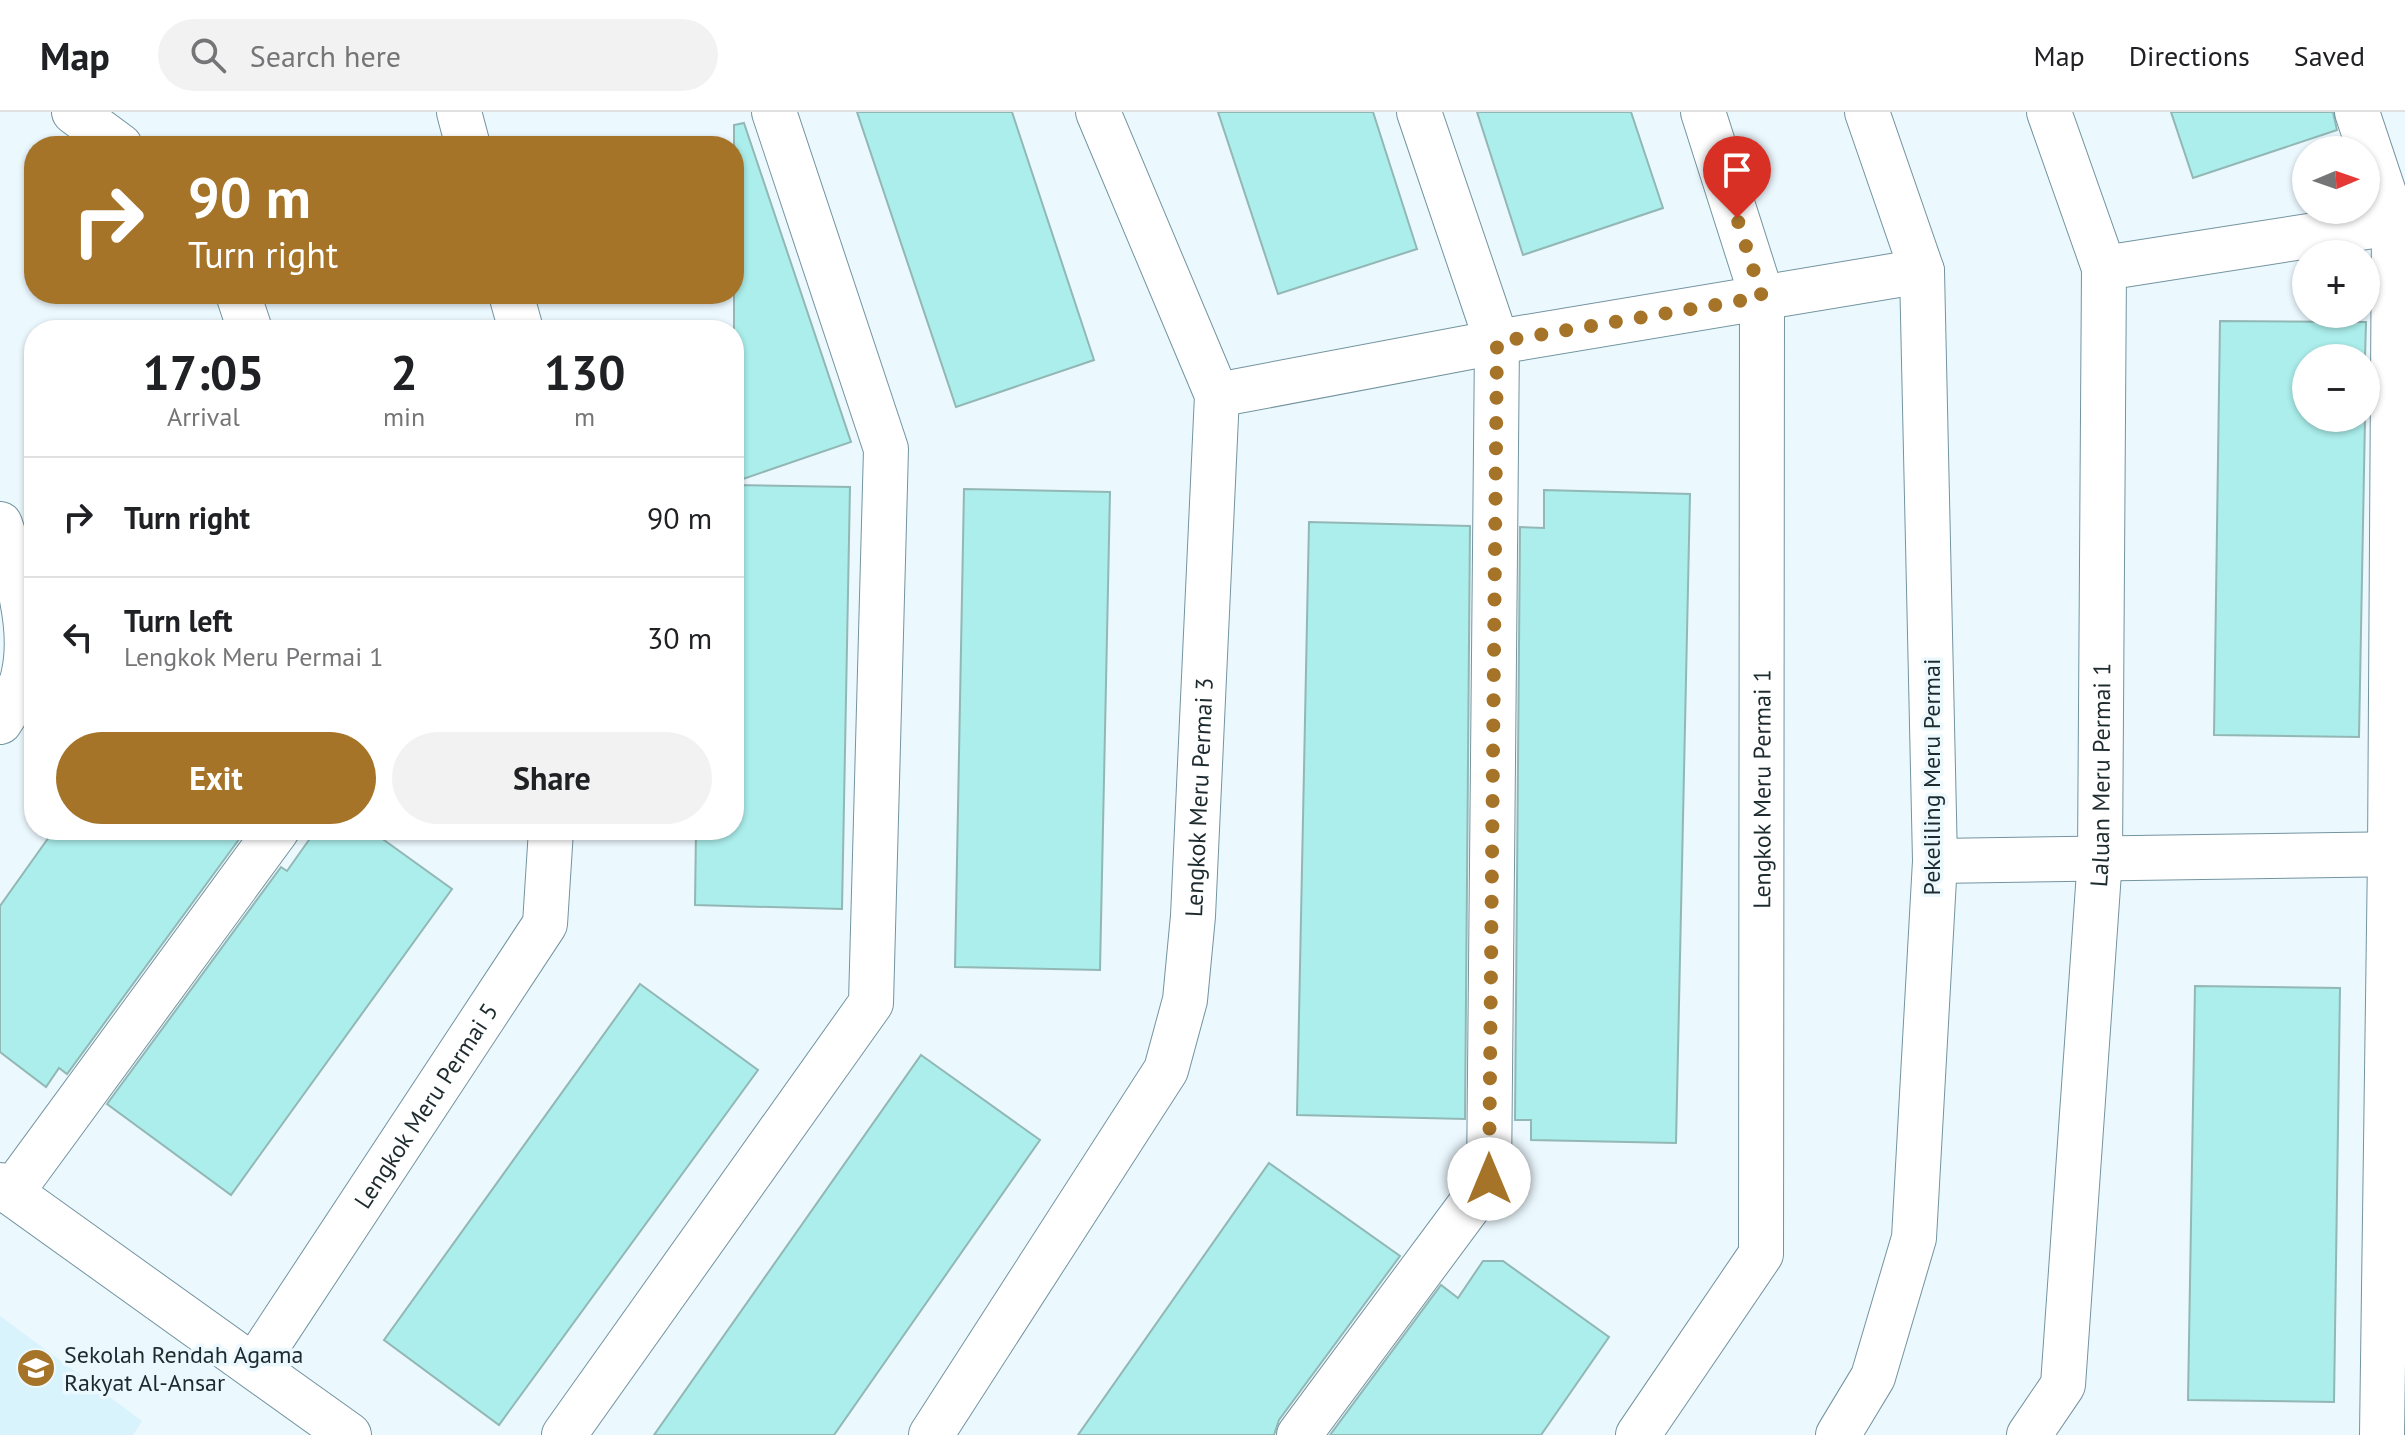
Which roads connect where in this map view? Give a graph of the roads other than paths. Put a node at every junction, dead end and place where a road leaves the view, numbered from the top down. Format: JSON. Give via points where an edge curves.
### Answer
{"nodes":[{"id":1,"x":74,"y":112,"type":"edge"},
{"id":2,"x":459,"y":112,"type":"edge"},
{"id":3,"x":774,"y":112,"type":"edge"},
{"id":4,"x":1098,"y":112,"type":"edge"},
{"id":5,"x":1419,"y":112,"type":"edge"},
{"id":6,"x":1703,"y":112,"type":"edge"},
{"id":7,"x":1867,"y":112,"type":"edge"},
{"id":8,"x":2049,"y":112,"type":"edge"},
{"id":9,"x":2357,"y":112,"type":"edge"},
{"id":10,"x":106,"y":136,"type":"edge"},
{"id":11,"x":465,"y":136,"type":"edge"},
{"id":12,"x":2399,"y":222,"type":"edge"},
{"id":13,"x":2104,"y":268,"type":"junction"},
{"id":14,"x":1922,"y":271,"type":"junction"},
{"id":15,"x":1762,"y":297,"type":"junction"},
{"id":16,"x":1497,"y":342,"type":"junction"},
{"id":17,"x":1217,"y":395,"type":"junction"},
{"id":18,"x":0,"y":524,"type":"edge"},
{"id":19,"x":24,"y":616,"type":"edge"},
{"id":20,"x":24,"y":669,"type":"edge"},
{"id":21,"x":0,"y":722,"type":"edge"},
{"id":22,"x":269,"y":840,"type":"edge"},
{"id":23,"x":550,"y":840,"type":"edge"},
{"id":24,"x":2398,"y":854,"type":"edge"},
{"id":25,"x":2100,"y":858,"type":"junction"},
{"id":26,"x":1935,"y":861,"type":"junction"},
{"id":27,"x":6,"y":1189,"type":"edge"},
{"id":28,"x":254,"y":1366,"type":"junction"},
{"id":29,"x":349,"y":1435,"type":"edge"},
{"id":30,"x":564,"y":1435,"type":"edge"},
{"id":31,"x":931,"y":1435,"type":"edge"},
{"id":32,"x":1299,"y":1435,"type":"edge"},
{"id":33,"x":1638,"y":1435,"type":"edge"},
{"id":34,"x":1838,"y":1435,"type":"edge"},
{"id":35,"x":2029,"y":1435,"type":"edge"},
{"id":36,"x":2382,"y":1435,"type":"edge"}],
"edges":[{"from":1,"to":10,"type":"street"},
{"from":2,"to":11,"type":"street"},
{"from":3,"to":30,"type":"street","via":[[886,449],[871,1003]]},
{"from":4,"to":17,"type":"street","name":"Lengkok Meru Permai 3"},
{"from":5,"to":16,"type":"street"},
{"from":6,"to":15,"type":"street","name":"Lengkok Meru Permai 1"},
{"from":7,"to":14,"type":"street","name":"Pekeliling Meru Permai"},
{"from":8,"to":13,"type":"street","name":"Laluan Meru Permai 1"},
{"from":9,"to":12,"type":"street"},
{"from":12,"to":13,"type":"street"},
{"from":12,"to":24,"type":"street"},
{"from":13,"to":25,"type":"street","name":"Laluan Meru Permai 1"},
{"from":14,"to":15,"type":"street"},
{"from":14,"to":26,"type":"street","name":"Pekeliling Meru Permai"},
{"from":15,"to":16,"type":"street"},
{"from":15,"to":33,"type":"street","name":"Lengkok Meru Permai 1","via":[[1761,1254]]},
{"from":16,"to":17,"type":"street"},
{"from":16,"to":32,"type":"street","via":[[1489,1179]]},
{"from":17,"to":31,"type":"street","name":"Lengkok Meru Permai 3","via":[[1193,916],[1185,1000],[1166,1070]]},
{"from":18,"to":19,"type":"street"},
{"from":20,"to":21,"type":"street"},
{"from":22,"to":27,"type":"street"},
{"from":23,"to":28,"type":"street","name":"Lengkok Meru Permai 5","via":[[545,924]]},
{"from":24,"to":25,"type":"street"},
{"from":24,"to":36,"type":"street"},
{"from":25,"to":26,"type":"street"},
{"from":25,"to":35,"type":"street","name":"Laluan Meru Permai 1","via":[[2063,1385]]},
{"from":26,"to":34,"type":"street","name":"Pekeliling Meru Permai","via":[[1914,1238],[1873,1377]]},
{"from":27,"to":28,"type":"street"},
{"from":28,"to":29,"type":"street"}]}
